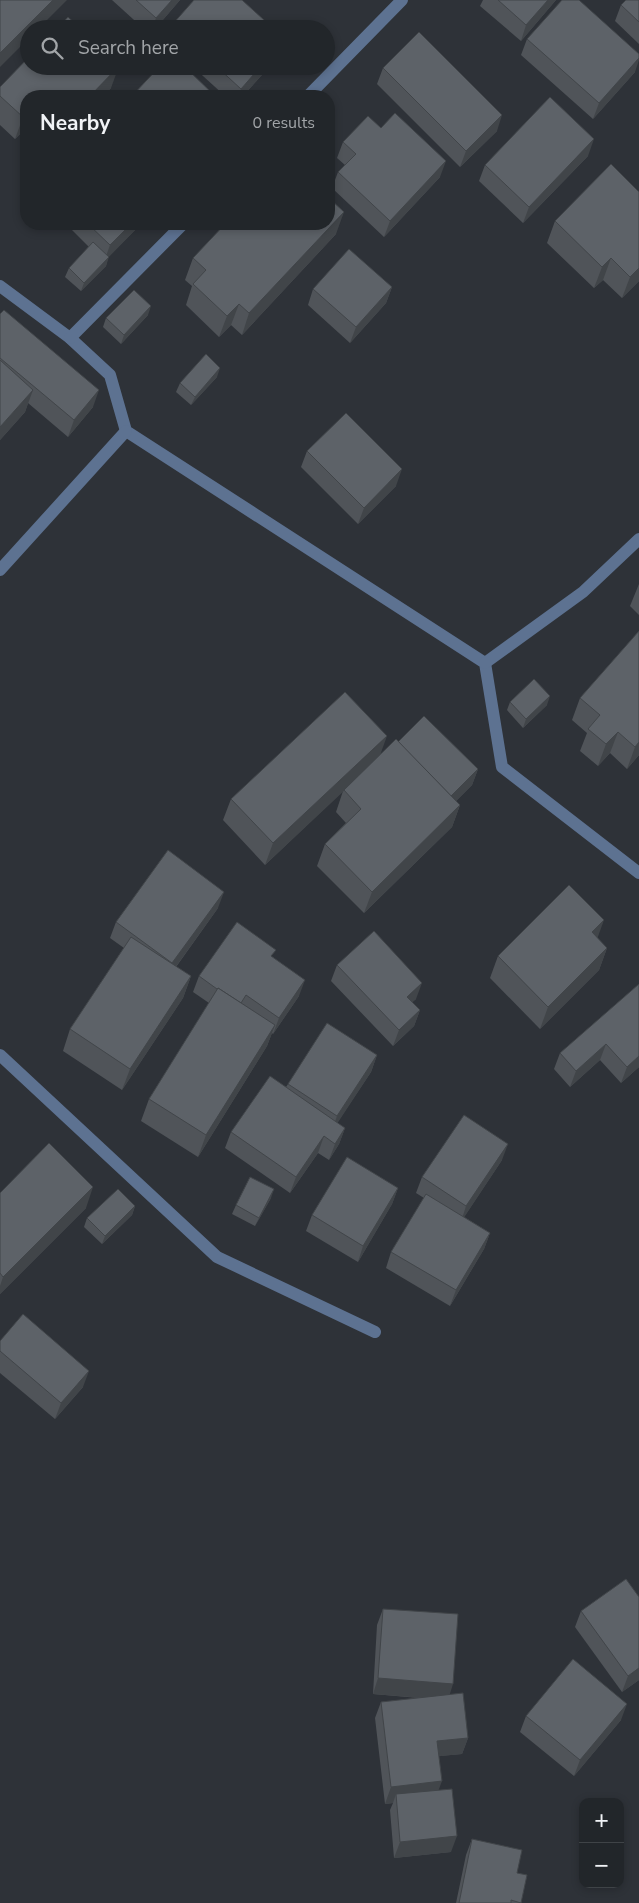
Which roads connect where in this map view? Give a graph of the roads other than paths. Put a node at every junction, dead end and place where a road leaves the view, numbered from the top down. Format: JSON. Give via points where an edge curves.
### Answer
{"nodes":[{"id":1,"x":402,"y":0,"type":"edge"},
{"id":2,"x":335,"y":68,"type":"edge"},
{"id":3,"x":329,"y":75,"type":"edge"},
{"id":4,"x":314,"y":90,"type":"edge"},
{"id":5,"x":177,"y":230,"type":"edge"},
{"id":6,"x":0,"y":286,"type":"edge"},
{"id":7,"x":70,"y":338,"type":"junction"},
{"id":8,"x":126,"y":431,"type":"junction"},
{"id":9,"x":639,"y":539,"type":"edge"},
{"id":10,"x":0,"y":570,"type":"edge"},
{"id":11,"x":485,"y":663,"type":"junction"},
{"id":12,"x":639,"y":873,"type":"edge"},
{"id":13,"x":0,"y":1055,"type":"edge"},
{"id":14,"x":375,"y":1332,"type":"dead end"}],
"edges":[{"from":1,"to":2,"type":"street"},
{"from":3,"to":4,"type":"street"},
{"from":5,"to":7,"type":"street"},
{"from":6,"to":7,"type":"street"},
{"from":7,"to":8,"type":"street","via":[[110,375]]},
{"from":8,"to":10,"type":"street"},
{"from":8,"to":11,"type":"street"},
{"from":9,"to":11,"type":"street","via":[[583,592]]},
{"from":11,"to":12,"type":"street","via":[[502,767]]},
{"from":13,"to":14,"type":"street","via":[[216,1257]]}]}
